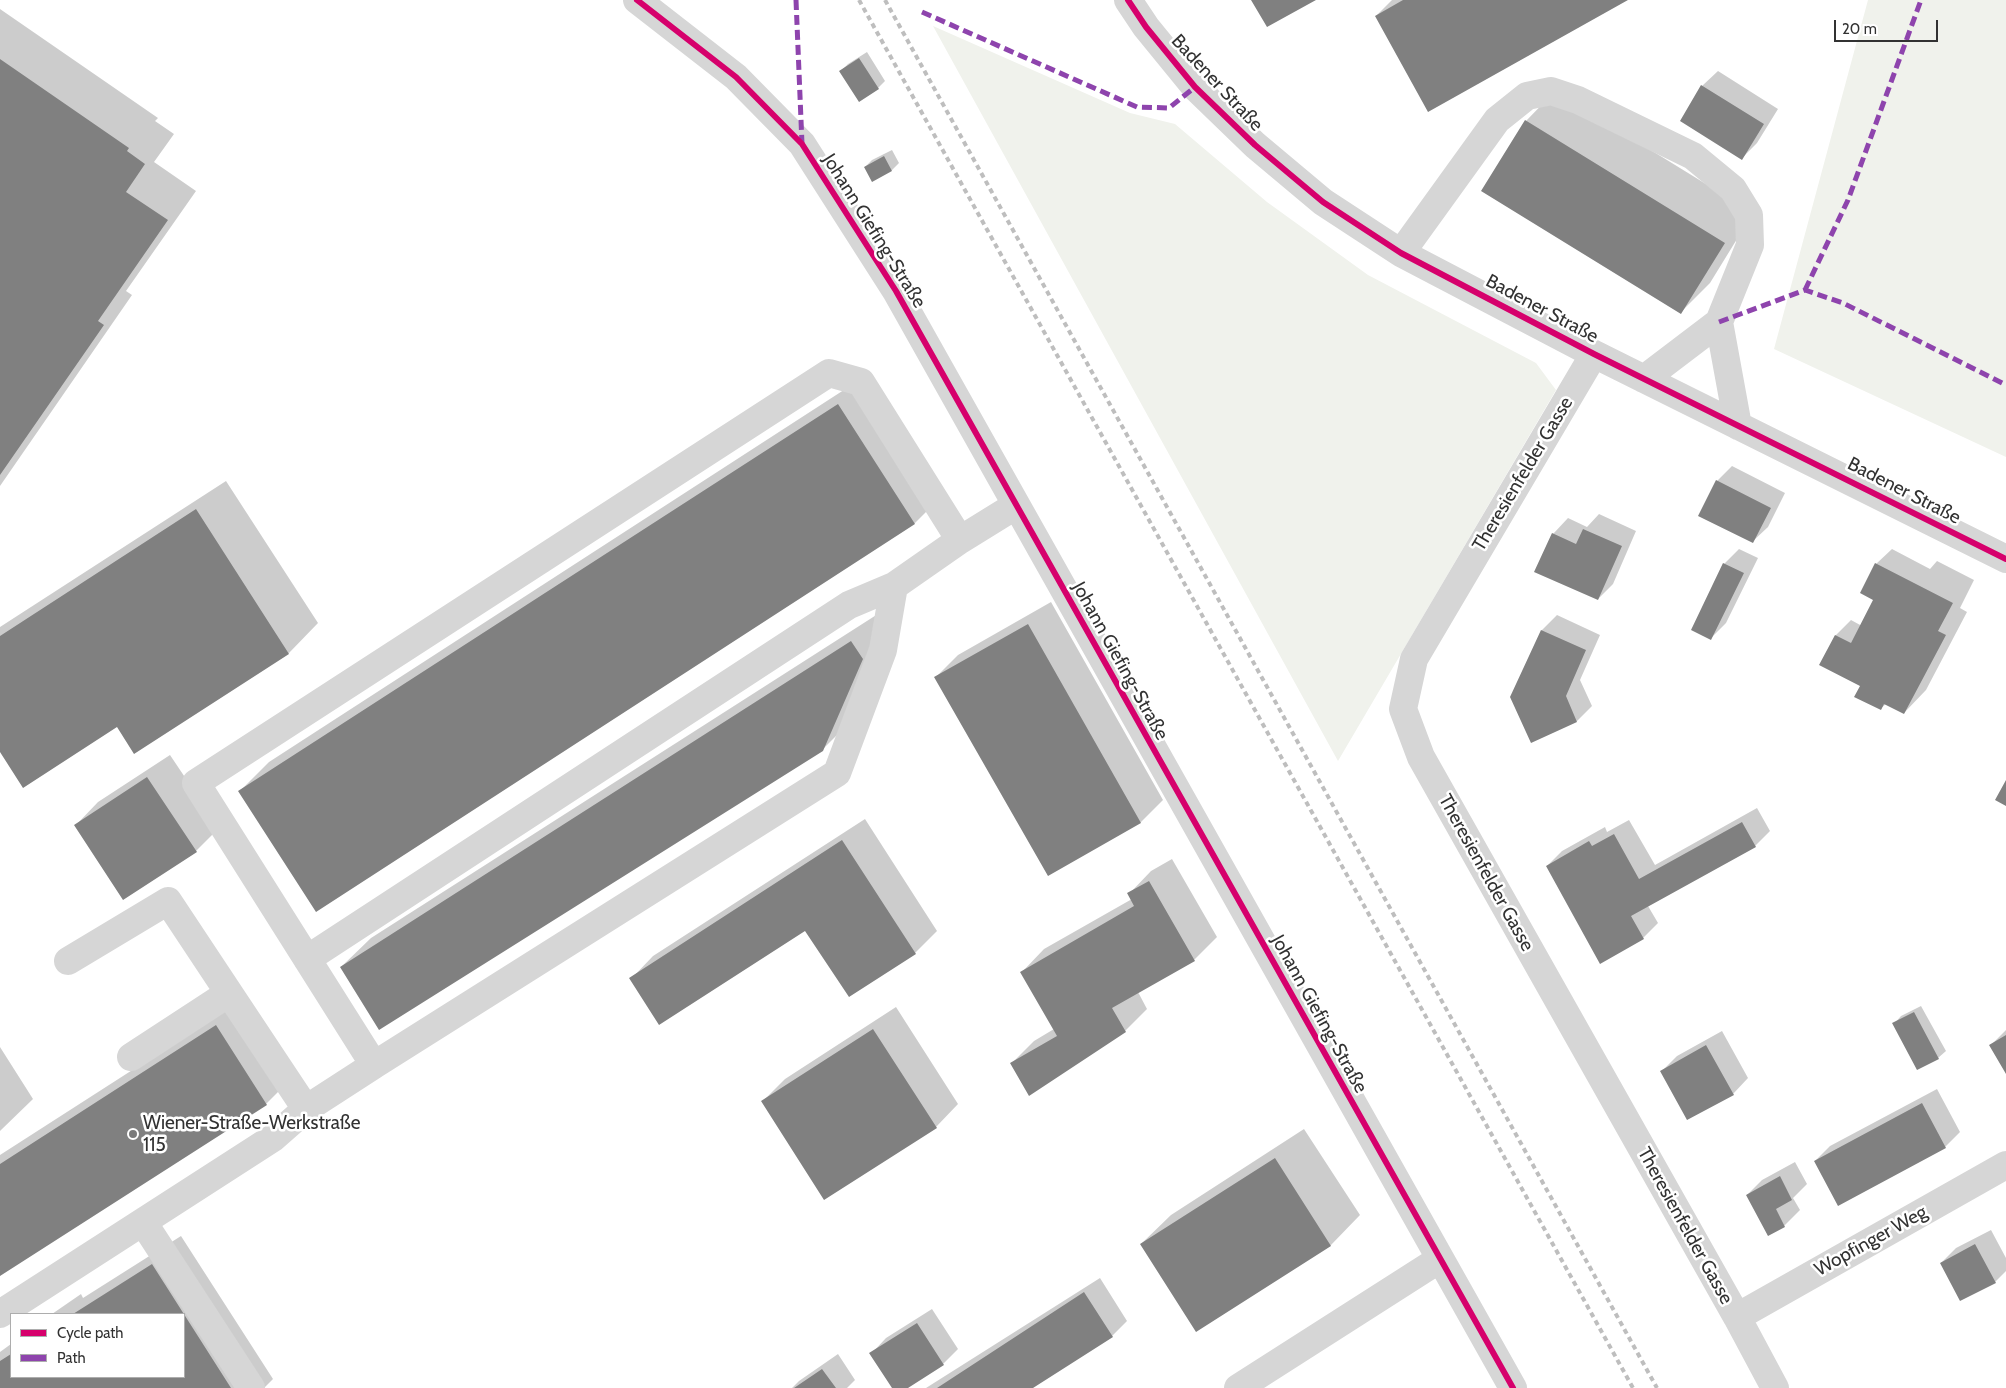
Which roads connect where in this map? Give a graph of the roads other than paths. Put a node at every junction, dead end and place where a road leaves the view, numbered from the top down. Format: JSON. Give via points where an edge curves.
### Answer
{"nodes":[{"id":1,"x":637,"y":0,"type":"edge"},
{"id":2,"x":1128,"y":0,"type":"edge"},
{"id":3,"x":1401,"y":253,"type":"junction"},
{"id":4,"x":1719,"y":322,"type":"junction"},
{"id":5,"x":1594,"y":354,"type":"junction"},
{"id":6,"x":1644,"y":379,"type":"junction"},
{"id":7,"x":1738,"y":426,"type":"junction"},
{"id":8,"x":1015,"y":506,"type":"junction"},
{"id":9,"x":960,"y":540,"type":"junction"},
{"id":10,"x":2006,"y":559,"type":"edge"},
{"id":11,"x":894,"y":586,"type":"junction"},
{"id":12,"x":307,"y":959,"type":"junction"},
{"id":13,"x":68,"y":961,"type":"dead end"},
{"id":14,"x":229,"y":993,"type":"junction"},
{"id":15,"x":131,"y":1057,"type":"dead end"},
{"id":16,"x":374,"y":1065,"type":"junction"},
{"id":17,"x":306,"y":1109,"type":"junction"},
{"id":18,"x":2006,"y":1166,"type":"edge"},
{"id":19,"x":143,"y":1222,"type":"junction"},
{"id":20,"x":1440,"y":1259,"type":"junction"},
{"id":21,"x":0,"y":1314,"type":"edge"},
{"id":22,"x":1736,"y":1317,"type":"junction"},
{"id":23,"x":250,"y":1388,"type":"edge"},
{"id":24,"x":1238,"y":1388,"type":"edge"},
{"id":25,"x":1513,"y":1388,"type":"edge"},
{"id":26,"x":1775,"y":1388,"type":"edge"}],
"edges":[{"from":1,"to":8,"type":"street","name":"Johann Giefing-Straße","via":[[736,76],[802,144],[896,291]]},
{"from":2,"to":3,"type":"street","name":"Badener Straße","via":[[1195,87],[1254,145],[1323,202]]},
{"from":3,"to":4,"type":"street","via":[[1497,120],[1527,96],[1551,91],[1578,100],[1693,156],[1733,189],[1749,215],[1750,245]]},
{"from":3,"to":5,"type":"street","name":"Badener Straße"},
{"from":4,"to":6,"type":"street"},
{"from":4,"to":7,"type":"street"},
{"from":5,"to":6,"type":"street","name":"Badener Straße"},
{"from":5,"to":22,"type":"street","name":"Theresienfelder Gasse","via":[[1414,659],[1403,709],[1421,757]]},
{"from":6,"to":7,"type":"street","name":"Badener Straße"},
{"from":7,"to":10,"type":"street","name":"Badener Straße"},
{"from":8,"to":9,"type":"street"},
{"from":8,"to":20,"type":"street","name":"Johann Giefing-Straße"},
{"from":9,"to":11,"type":"street"},
{"from":9,"to":12,"type":"street","via":[[860,382],[829,373],[196,783]]},
{"from":11,"to":12,"type":"street","via":[[849,604]]},
{"from":11,"to":16,"type":"street","via":[[883,650],[837,773]]},
{"from":12,"to":16,"type":"street"},
{"from":13,"to":14,"type":"street","via":[[168,901]]},
{"from":14,"to":15,"type":"street"},
{"from":14,"to":17,"type":"street"},
{"from":16,"to":17,"type":"street"},
{"from":17,"to":19,"type":"street","via":[[273,1138]]},
{"from":18,"to":22,"type":"street","name":"Wopfinger Weg"},
{"from":19,"to":21,"type":"street"},
{"from":19,"to":23,"type":"street"},
{"from":20,"to":24,"type":"street"},
{"from":20,"to":25,"type":"street","name":"Johann Giefing-Straße"},
{"from":22,"to":26,"type":"street","name":"Theresienfelder Gasse"}]}
